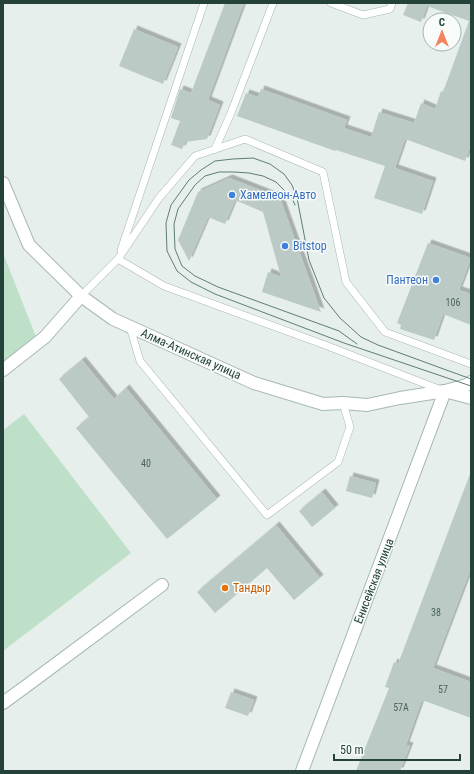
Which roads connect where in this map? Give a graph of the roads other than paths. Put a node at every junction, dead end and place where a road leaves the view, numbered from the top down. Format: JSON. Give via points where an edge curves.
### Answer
{"nodes":[{"id":1,"x":204,"y":3,"type":"edge"},
{"id":2,"x":273,"y":3,"type":"edge"},
{"id":3,"x":331,"y":3,"type":"edge"},
{"id":4,"x":392,"y":3,"type":"edge"},
{"id":5,"x":215,"y":149,"type":"junction"},
{"id":6,"x":3,"y":183,"type":"edge"},
{"id":7,"x":118,"y":259,"type":"junction"},
{"id":8,"x":81,"y":296,"type":"junction"},
{"id":9,"x":130,"y":327,"type":"junction"},
{"id":10,"x":471,"y":364,"type":"edge"},
{"id":11,"x":3,"y":370,"type":"edge"},
{"id":12,"x":471,"y":382,"type":"edge"},
{"id":13,"x":445,"y":392,"type":"junction"},
{"id":14,"x":471,"y":398,"type":"edge"},
{"id":15,"x":343,"y":403,"type":"junction"},
{"id":16,"x":162,"y":585,"type":"dead end"},
{"id":17,"x":3,"y":702,"type":"edge"},
{"id":18,"x":302,"y":771,"type":"edge"}],
"edges":[{"from":1,"to":7,"type":"lane"},
{"from":2,"to":5,"type":"lane"},
{"from":3,"to":4,"type":"lane","via":[[363,15],[390,9]]},
{"from":5,"to":7,"type":"lane","via":[[195,156],[159,198]]},
{"from":5,"to":10,"type":"lane","via":[[245,139],[324,172],[346,282],[385,332]]},
{"from":6,"to":8,"type":"street","name":"Алма-Атинская улица","via":[[30,245]]},
{"from":7,"to":8,"type":"lane"},
{"from":7,"to":13,"type":"lane","via":[[164,286]]},
{"from":8,"to":9,"type":"street","name":"Алма-Атинская улица","via":[[113,319]]},
{"from":8,"to":11,"type":"street","via":[[45,337]]},
{"from":9,"to":15,"type":"street","name":"Алма-Атинская улица","via":[[254,383],[323,404]]},
{"from":9,"to":15,"type":"lane","via":[[140,361],[267,515],[338,462],[350,427]]},
{"from":12,"to":13,"type":"street","name":"Алма-Атинская улица"},
{"from":13,"to":14,"type":"street","name":"Алма-Атинская улица"},
{"from":13,"to":15,"type":"street","name":"Алма-Атинская улица","via":[[367,405]]},
{"from":13,"to":18,"type":"street","name":"Енисейская улица"},
{"from":16,"to":17,"type":"street"}]}
